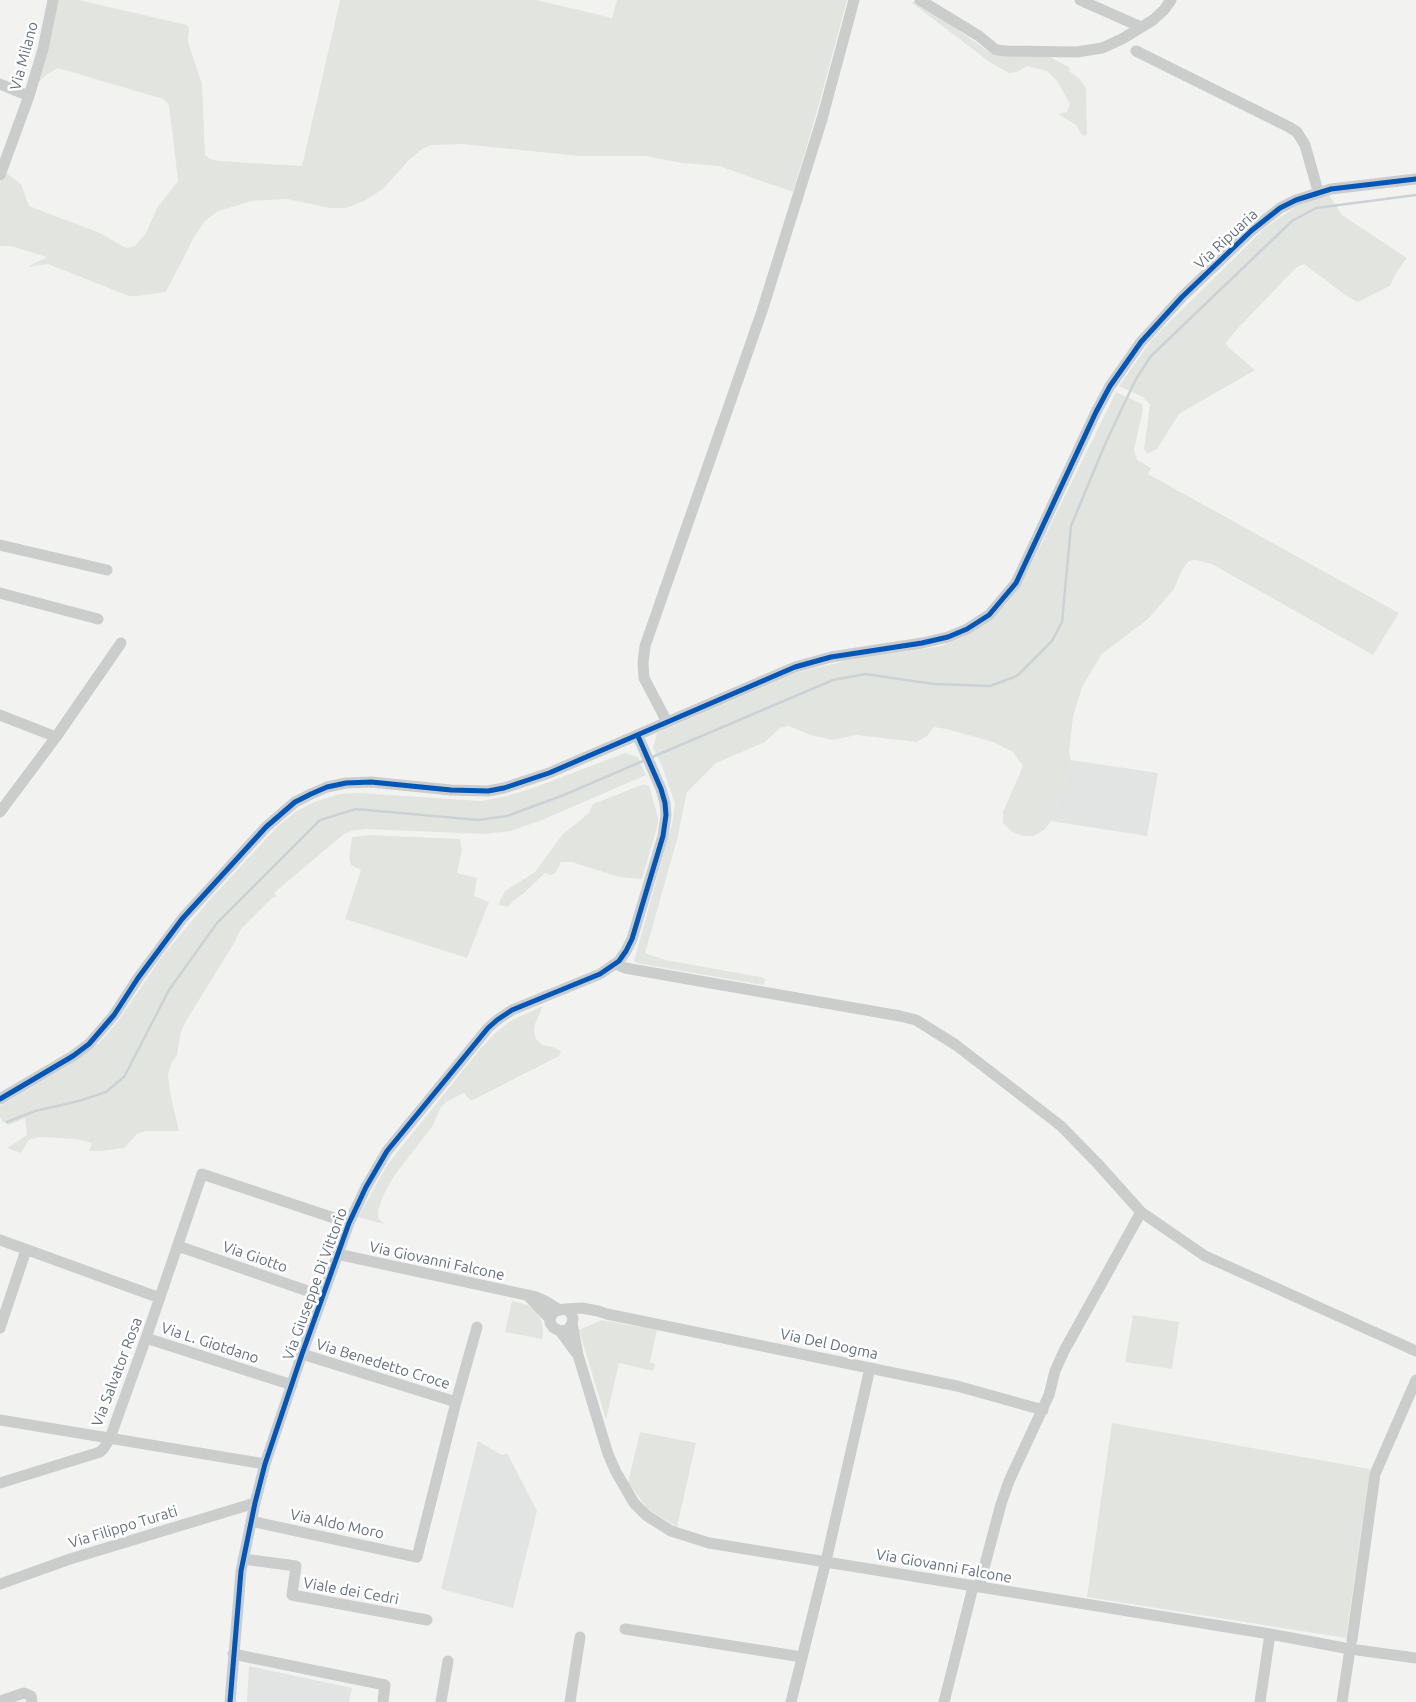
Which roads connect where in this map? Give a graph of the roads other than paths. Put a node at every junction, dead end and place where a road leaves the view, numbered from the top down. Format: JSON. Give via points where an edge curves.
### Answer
{"nodes":[{"id":1,"x":53,"y":0,"type":"edge"},
{"id":2,"x":854,"y":0,"type":"edge"},
{"id":3,"x":920,"y":0,"type":"edge"},
{"id":4,"x":1080,"y":0,"type":"edge"},
{"id":5,"x":1171,"y":0,"type":"edge"},
{"id":6,"x":1142,"y":27,"type":"junction"},
{"id":7,"x":1136,"y":51,"type":"dead end"},
{"id":8,"x":0,"y":84,"type":"edge"},
{"id":9,"x":29,"y":96,"type":"junction"},
{"id":10,"x":0,"y":175,"type":"edge"},
{"id":11,"x":1416,"y":179,"type":"edge"},
{"id":12,"x":1318,"y":192,"type":"junction"},
{"id":13,"x":0,"y":545,"type":"edge"},
{"id":14,"x":107,"y":570,"type":"dead end"},
{"id":15,"x":0,"y":593,"type":"edge"},
{"id":16,"x":98,"y":620,"type":"dead end"},
{"id":17,"x":121,"y":643,"type":"dead end"},
{"id":18,"x":0,"y":715,"type":"edge"},
{"id":19,"x":666,"y":721,"type":"junction"},
{"id":20,"x":638,"y":736,"type":"junction"},
{"id":21,"x":56,"y":737,"type":"junction"},
{"id":22,"x":0,"y":812,"type":"edge"},
{"id":23,"x":615,"y":964,"type":"junction"},
{"id":24,"x":0,"y":1098,"type":"edge"},
{"id":25,"x":1141,"y":1212,"type":"junction"},
{"id":26,"x":349,"y":1223,"type":"junction"},
{"id":27,"x":0,"y":1240,"type":"edge"},
{"id":28,"x":178,"y":1246,"type":"junction"},
{"id":29,"x":26,"y":1250,"type":"junction"},
{"id":30,"x":337,"y":1254,"type":"junction"},
{"id":31,"x":322,"y":1296,"type":"junction"},
{"id":32,"x":529,"y":1297,"type":"junction"},
{"id":33,"x":160,"y":1298,"type":"junction"},
{"id":34,"x":561,"y":1309,"type":"junction"},
{"id":35,"x":607,"y":1314,"type":"junction"},
{"id":36,"x":550,"y":1319,"type":"junction"},
{"id":37,"x":573,"y":1321,"type":"junction"},
{"id":38,"x":477,"y":1327,"type":"dead end"},
{"id":39,"x":0,"y":1328,"type":"edge"},
{"id":40,"x":560,"y":1331,"type":"junction"},
{"id":41,"x":146,"y":1338,"type":"junction"},
{"id":42,"x":1416,"y":1351,"type":"edge"},
{"id":43,"x":302,"y":1354,"type":"junction"},
{"id":44,"x":578,"y":1355,"type":"junction"},
{"id":45,"x":870,"y":1368,"type":"junction"},
{"id":46,"x":1416,"y":1380,"type":"edge"},
{"id":47,"x":292,"y":1385,"type":"junction"},
{"id":48,"x":456,"y":1402,"type":"junction"},
{"id":49,"x":1043,"y":1410,"type":"junction"},
{"id":50,"x":0,"y":1420,"type":"edge"},
{"id":51,"x":110,"y":1438,"type":"junction"},
{"id":52,"x":266,"y":1464,"type":"junction"},
{"id":53,"x":0,"y":1483,"type":"edge"},
{"id":54,"x":255,"y":1503,"type":"junction"},
{"id":55,"x":251,"y":1521,"type":"junction"},
{"id":56,"x":417,"y":1557,"type":"joint"},
{"id":57,"x":243,"y":1559,"type":"junction"},
{"id":58,"x":826,"y":1561,"type":"junction"},
{"id":59,"x":0,"y":1584,"type":"edge"},
{"id":60,"x":976,"y":1587,"type":"junction"},
{"id":61,"x":427,"y":1620,"type":"dead end"},
{"id":62,"x":626,"y":1629,"type":"dead end"},
{"id":63,"x":1270,"y":1634,"type":"junction"},
{"id":64,"x":580,"y":1637,"type":"dead end"},
{"id":65,"x":1351,"y":1644,"type":"junction"},
{"id":66,"x":233,"y":1654,"type":"junction"},
{"id":67,"x":802,"y":1658,"type":"junction"},
{"id":68,"x":1416,"y":1658,"type":"edge"},
{"id":69,"x":448,"y":1661,"type":"dead end"},
{"id":70,"x":0,"y":1701,"type":"edge"},
{"id":71,"x":32,"y":1702,"type":"edge"},
{"id":72,"x":230,"y":1702,"type":"edge"},
{"id":73,"x":383,"y":1702,"type":"edge"},
{"id":74,"x":441,"y":1702,"type":"edge"},
{"id":75,"x":570,"y":1702,"type":"edge"},
{"id":76,"x":791,"y":1702,"type":"edge"},
{"id":77,"x":944,"y":1702,"type":"edge"},
{"id":78,"x":1260,"y":1702,"type":"edge"},
{"id":79,"x":1342,"y":1702,"type":"edge"}],
"edges":[{"from":1,"to":9,"type":"street","name":"Via Milano"},
{"from":2,"to":19,"type":"street","via":[[814,146],[765,301],[645,646],[644,678]]},
{"from":3,"to":6,"type":"street","via":[[996,50],[1077,52],[1102,48]]},
{"from":4,"to":6,"type":"street"},
{"from":5,"to":6,"type":"street","via":[[1164,10]]},
{"from":7,"to":12,"type":"street","via":[[1297,132],[1305,145]]},
{"from":8,"to":9,"type":"street"},
{"from":9,"to":10,"type":"street","name":"Via Milano"},
{"from":11,"to":12,"type":"street","name":"Via Ripuaria"},
{"from":12,"to":19,"type":"street","name":"Via Ripuaria","via":[[1280,208],[1251,231],[1182,297],[1142,342],[1096,412],[1016,583],[989,615],[948,637],[831,657],[795,667]]},
{"from":13,"to":14,"type":"street"},
{"from":15,"to":16,"type":"street"},
{"from":17,"to":21,"type":"street"},
{"from":18,"to":21,"type":"street"},
{"from":19,"to":20,"type":"street","name":"Via Ripuaria"},
{"from":20,"to":23,"type":"street","name":"Via Giuseppe Di Vittorio","via":[[665,803],[665,825],[632,939]]},
{"from":20,"to":24,"type":"street","name":"Via Ripuaria","via":[[504,788],[451,790],[371,782],[346,783],[327,787],[295,802],[266,827],[182,919],[97,1036],[73,1056]]},
{"from":21,"to":22,"type":"street"},
{"from":23,"to":25,"type":"street","via":[[916,1020],[956,1045],[1061,1126]]},
{"from":23,"to":26,"type":"street","name":"Via Giuseppe Di Vittorio","via":[[600,974],[512,1010],[488,1028],[387,1151]]},
{"from":25,"to":42,"type":"street","via":[[1205,1256]]},
{"from":25,"to":49,"type":"street","via":[[1064,1351]]},
{"from":26,"to":28,"type":"street","name":"Via Salvator Rosa","via":[[202,1174]]},
{"from":26,"to":30,"type":"street","name":"Via Giuseppe Di Vittorio"},
{"from":27,"to":29,"type":"street"},
{"from":28,"to":31,"type":"street","name":"Via Giotto"},
{"from":28,"to":33,"type":"street","name":"Via Salvator Rosa"},
{"from":29,"to":33,"type":"street"},
{"from":29,"to":39,"type":"street"},
{"from":30,"to":31,"type":"street","name":"Via Giuseppe Di Vittorio"},
{"from":30,"to":32,"type":"street","name":"Via Giovanni Falcone"},
{"from":31,"to":43,"type":"street","name":"Via Giuseppe Di Vittorio"},
{"from":32,"to":34,"type":"street","name":"Via Giovanni Falcone"},
{"from":32,"to":36,"type":"street"},
{"from":33,"to":41,"type":"street","name":"Via Salvator Rosa"},
{"from":34,"to":35,"type":"street","name":"Via Del Dogma","via":[[582,1308]]},
{"from":34,"to":36,"type":"street","via":[[552,1313]]},
{"from":34,"to":37,"type":"street","via":[[571,1313]]},
{"from":35,"to":37,"type":"street"},
{"from":35,"to":45,"type":"street","name":"Via Del Dogma"},
{"from":36,"to":40,"type":"street","via":[[554,1328]]},
{"from":37,"to":40,"type":"street","via":[[568,1330]]},
{"from":37,"to":44,"type":"street","name":"Via Giovanni Falcone"},
{"from":38,"to":48,"type":"street","name":"Via Benedetto Croce"},
{"from":40,"to":44,"type":"street","name":"Via Giovanni Falcone"},
{"from":41,"to":47,"type":"street","name":"Via L. Giotdano"},
{"from":41,"to":51,"type":"street","name":"Via Salvator Rosa"},
{"from":43,"to":47,"type":"street","name":"Via Giuseppe Di Vittorio"},
{"from":43,"to":48,"type":"street","name":"Via Benedetto Croce"},
{"from":44,"to":58,"type":"street","name":"Via Giovanni Falcone","via":[[608,1454],[634,1503],[646,1515],[665,1528],[709,1543]]},
{"from":45,"to":49,"type":"street","name":"Via Del Dogma","via":[[957,1386]]},
{"from":45,"to":58,"type":"street"},
{"from":46,"to":65,"type":"street","via":[[1376,1474]]},
{"from":47,"to":52,"type":"street","name":"Via Giuseppe Di Vittorio"},
{"from":48,"to":56,"type":"street","name":"Via Benedetto Croce"},
{"from":49,"to":60,"type":"street","via":[[1009,1481]]},
{"from":50,"to":51,"type":"street","name":"Via Salvator Rosa"},
{"from":51,"to":52,"type":"street"},
{"from":51,"to":53,"type":"street","via":[[100,1452]]},
{"from":52,"to":54,"type":"street","name":"Via Giuseppe Di Vittorio"},
{"from":54,"to":55,"type":"street","name":"Via Giuseppe Di Vittorio"},
{"from":54,"to":59,"type":"street","name":"Via Filippo Turati","via":[[70,1559]]},
{"from":55,"to":56,"type":"street","name":"Via Aldo Moro"},
{"from":55,"to":57,"type":"street","name":"Via Giuseppe Di Vittorio"},
{"from":57,"to":61,"type":"street","name":"Viale dei Cedri","via":[[296,1566],[292,1595]]},
{"from":57,"to":66,"type":"street","name":"Via Giuseppe Di Vittorio"},
{"from":58,"to":60,"type":"street","name":"Via Giovanni Falcone"},
{"from":58,"to":67,"type":"street"},
{"from":60,"to":63,"type":"street","name":"Via Giovanni Falcone"},
{"from":60,"to":77,"type":"street"},
{"from":62,"to":67,"type":"street"},
{"from":63,"to":65,"type":"street","name":"Via Giovanni Falcone"},
{"from":63,"to":78,"type":"street"},
{"from":64,"to":75,"type":"street"},
{"from":65,"to":68,"type":"street","name":"Via Giovanni Falcone"},
{"from":65,"to":79,"type":"street"},
{"from":66,"to":72,"type":"street","name":"Via Giuseppe Di Vittorio"},
{"from":66,"to":73,"type":"street","via":[[385,1685]]},
{"from":67,"to":76,"type":"street"},
{"from":69,"to":74,"type":"street"},
{"from":70,"to":71,"type":"street","via":[[24,1693]]}]}
